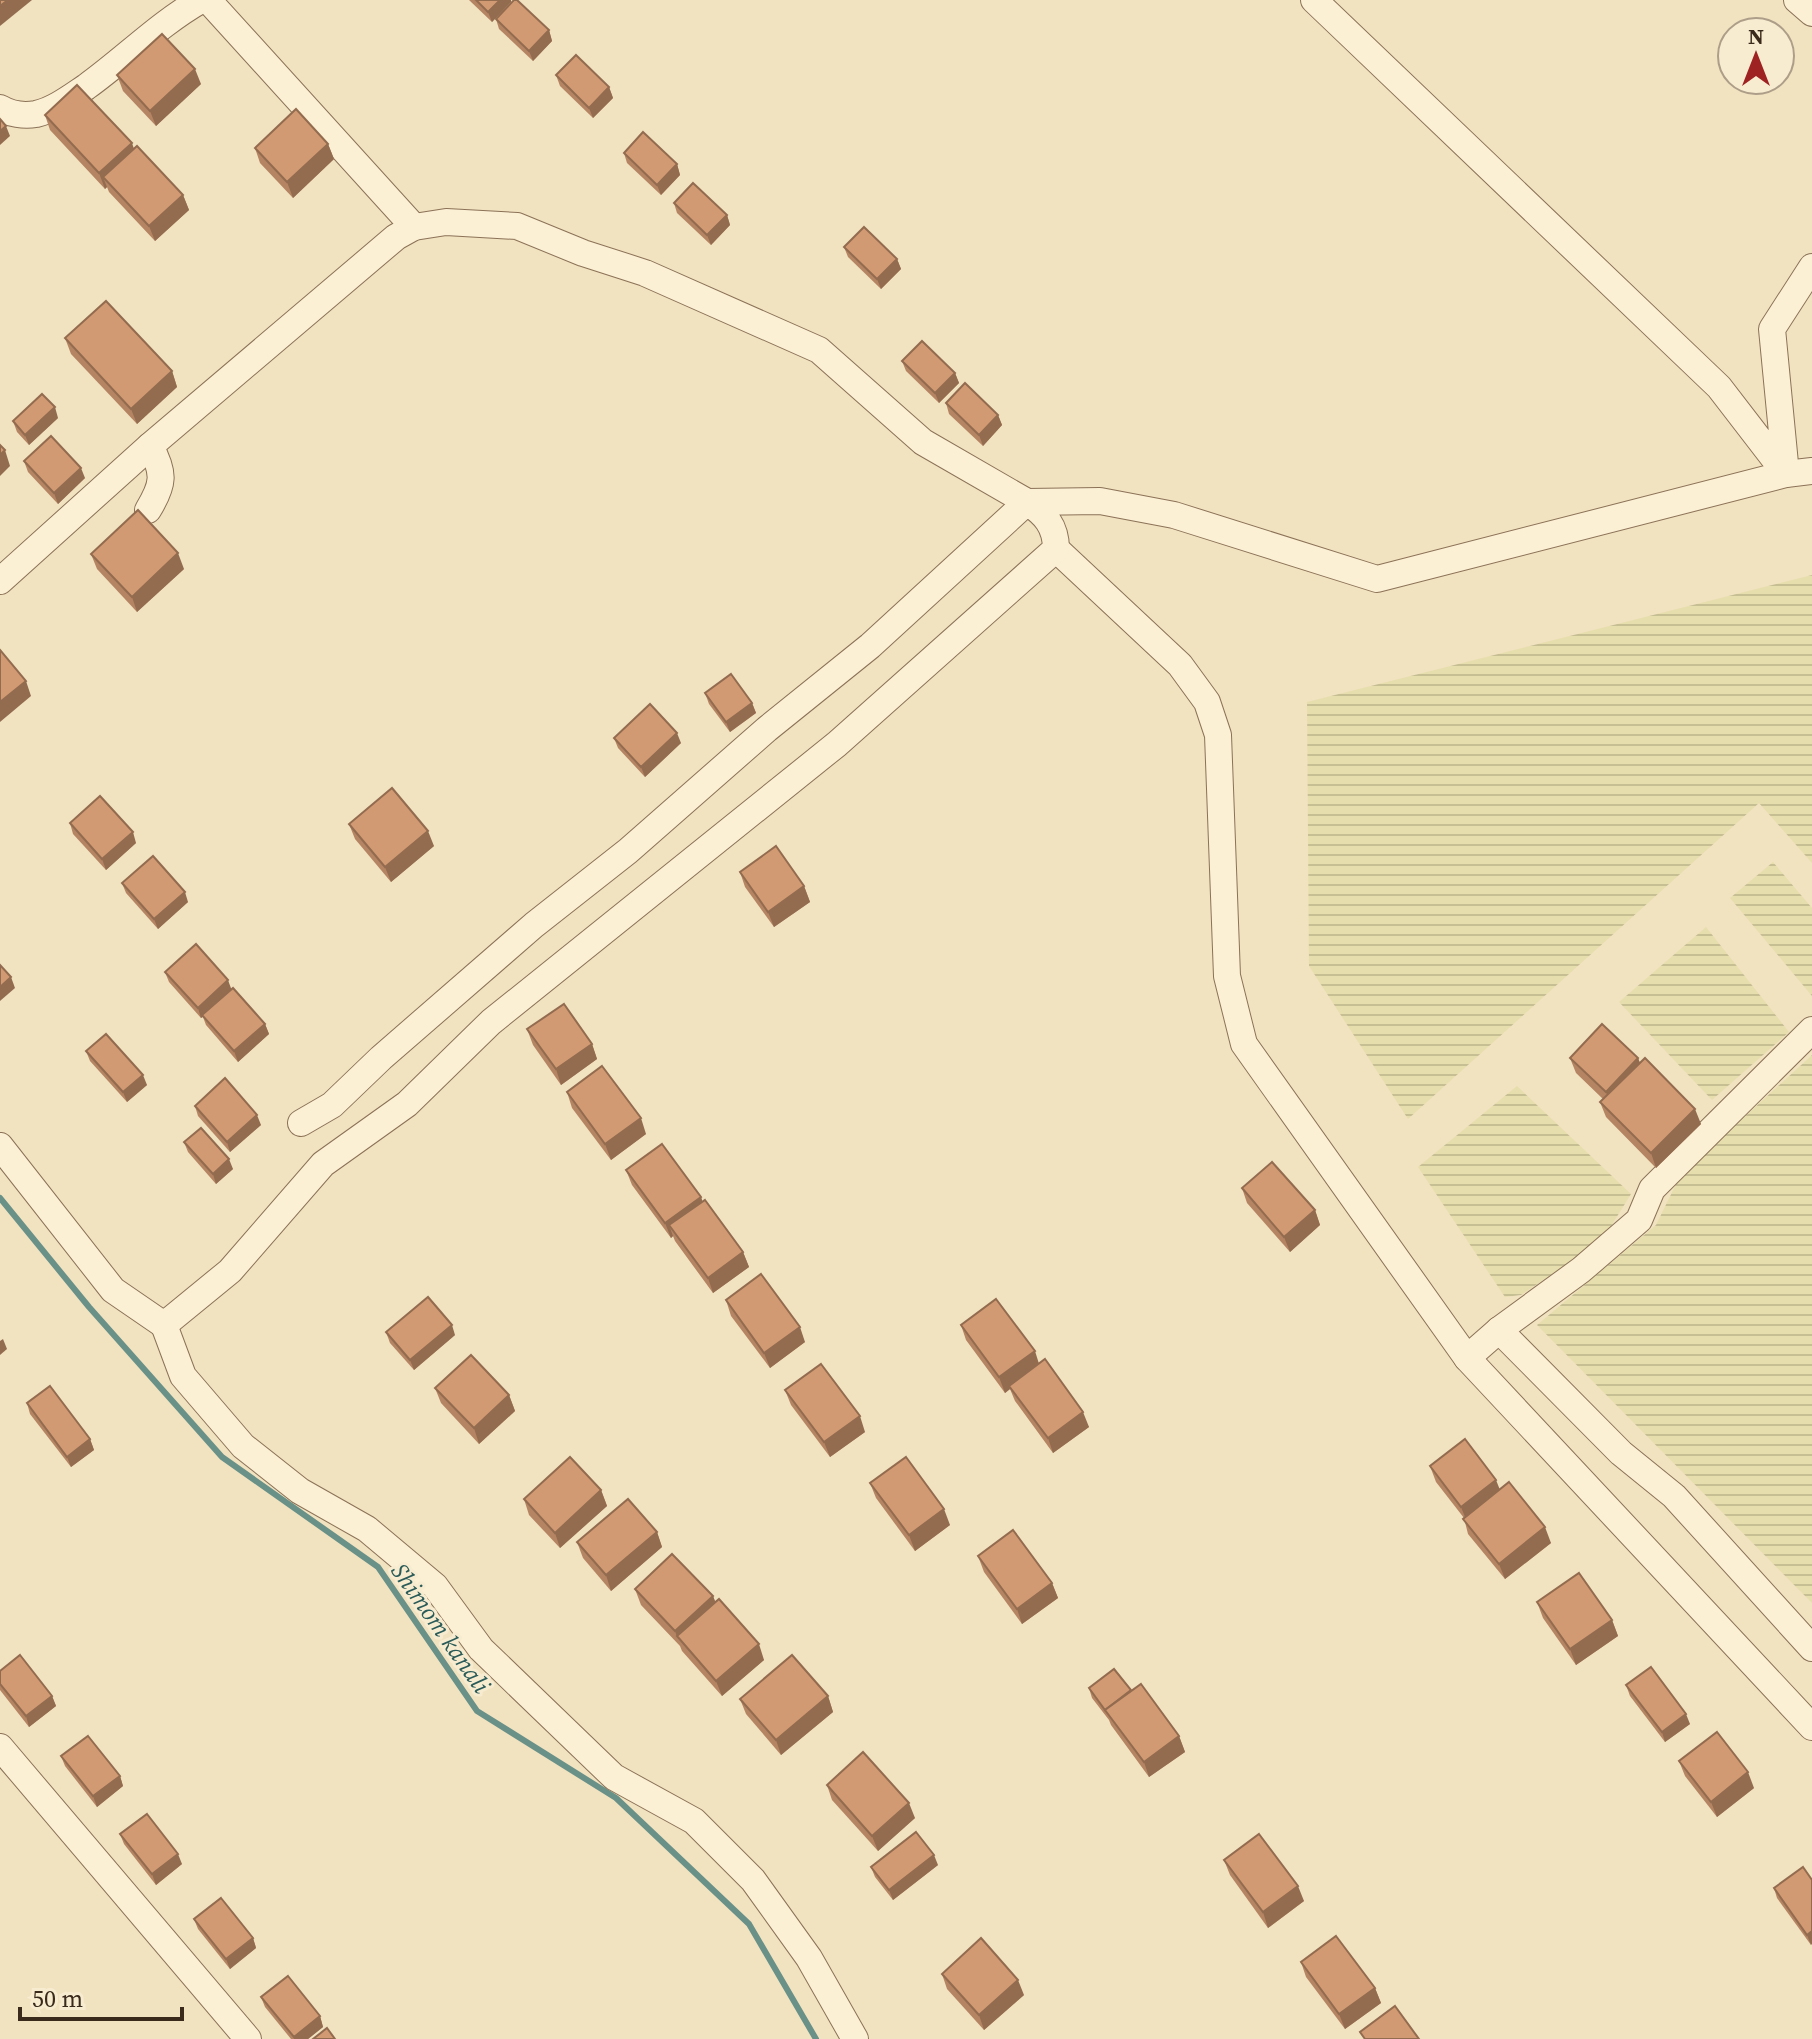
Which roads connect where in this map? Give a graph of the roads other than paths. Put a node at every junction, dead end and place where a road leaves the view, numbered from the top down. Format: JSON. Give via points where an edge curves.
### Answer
{"nodes":[{"id":1,"x":201,"y":0,"type":"edge"},
{"id":2,"x":208,"y":0,"type":"edge"},
{"id":3,"x":1314,"y":0,"type":"edge"},
{"id":4,"x":1797,"y":0,"type":"edge"},
{"id":5,"x":1812,"y":13,"type":"edge"},
{"id":6,"x":0,"y":108,"type":"edge"},
{"id":7,"x":414,"y":227,"type":"junction"},
{"id":8,"x":1812,"y":267,"type":"edge"},
{"id":9,"x":150,"y":446,"type":"junction"},
{"id":10,"x":1812,"y":471,"type":"edge"},
{"id":11,"x":1786,"y":474,"type":"junction"},
{"id":12,"x":1027,"y":502,"type":"junction"},
{"id":13,"x":148,"y":510,"type":"dead end"},
{"id":14,"x":1056,"y":549,"type":"junction"},
{"id":15,"x":0,"y":581,"type":"edge"},
{"id":16,"x":1812,"y":1030,"type":"edge"},
{"id":17,"x":301,"y":1123,"type":"dead end"},
{"id":18,"x":0,"y":1146,"type":"edge"},
{"id":19,"x":164,"y":1325,"type":"junction"},
{"id":20,"x":1499,"y":1330,"type":"junction"},
{"id":21,"x":1467,"y":1358,"type":"junction"},
{"id":22,"x":1812,"y":1648,"type":"edge"},
{"id":23,"x":1812,"y":1727,"type":"edge"},
{"id":24,"x":0,"y":1747,"type":"edge"},
{"id":25,"x":248,"y":2039,"type":"edge"},
{"id":26,"x":855,"y":2039,"type":"edge"}],
"edges":[{"from":1,"to":6,"type":"street","via":[[65,102],[36,114]]},
{"from":2,"to":7,"type":"street"},
{"from":3,"to":11,"type":"street","via":[[1719,387]]},
{"from":4,"to":5,"type":"street"},
{"from":7,"to":9,"type":"street"},
{"from":7,"to":12,"type":"street","via":[[446,222],[517,226],[645,273],[819,350],[923,442]]},
{"from":8,"to":11,"type":"street","via":[[1772,329]]},
{"from":9,"to":13,"type":"street","via":[[161,473],[161,490]]},
{"from":9,"to":15,"type":"street"},
{"from":10,"to":11,"type":"street"},
{"from":11,"to":12,"type":"street","via":[[1377,579],[1174,515],[1100,501]]},
{"from":12,"to":14,"type":"street","via":[[1045,514]]},
{"from":12,"to":17,"type":"street","via":[[870,646],[534,925],[332,1105]]},
{"from":14,"to":19,"type":"street","via":[[837,744],[491,1022],[407,1104],[323,1164],[230,1271]]},
{"from":14,"to":21,"type":"street","via":[[1180,665],[1207,702],[1218,735],[1227,976],[1244,1044]]},
{"from":16,"to":20,"type":"street","via":[[1652,1189],[1639,1220]]},
{"from":18,"to":19,"type":"street","via":[[113,1290]]},
{"from":19,"to":26,"type":"street","via":[[183,1376],[243,1446],[300,1491],[367,1529],[435,1586],[481,1649],[614,1777],[694,1821],[753,1880],[809,1958]]},
{"from":20,"to":21,"type":"street"},
{"from":20,"to":22,"type":"street","via":[[1621,1453],[1674,1496]]},
{"from":21,"to":23,"type":"street"},
{"from":24,"to":25,"type":"street"}]}
